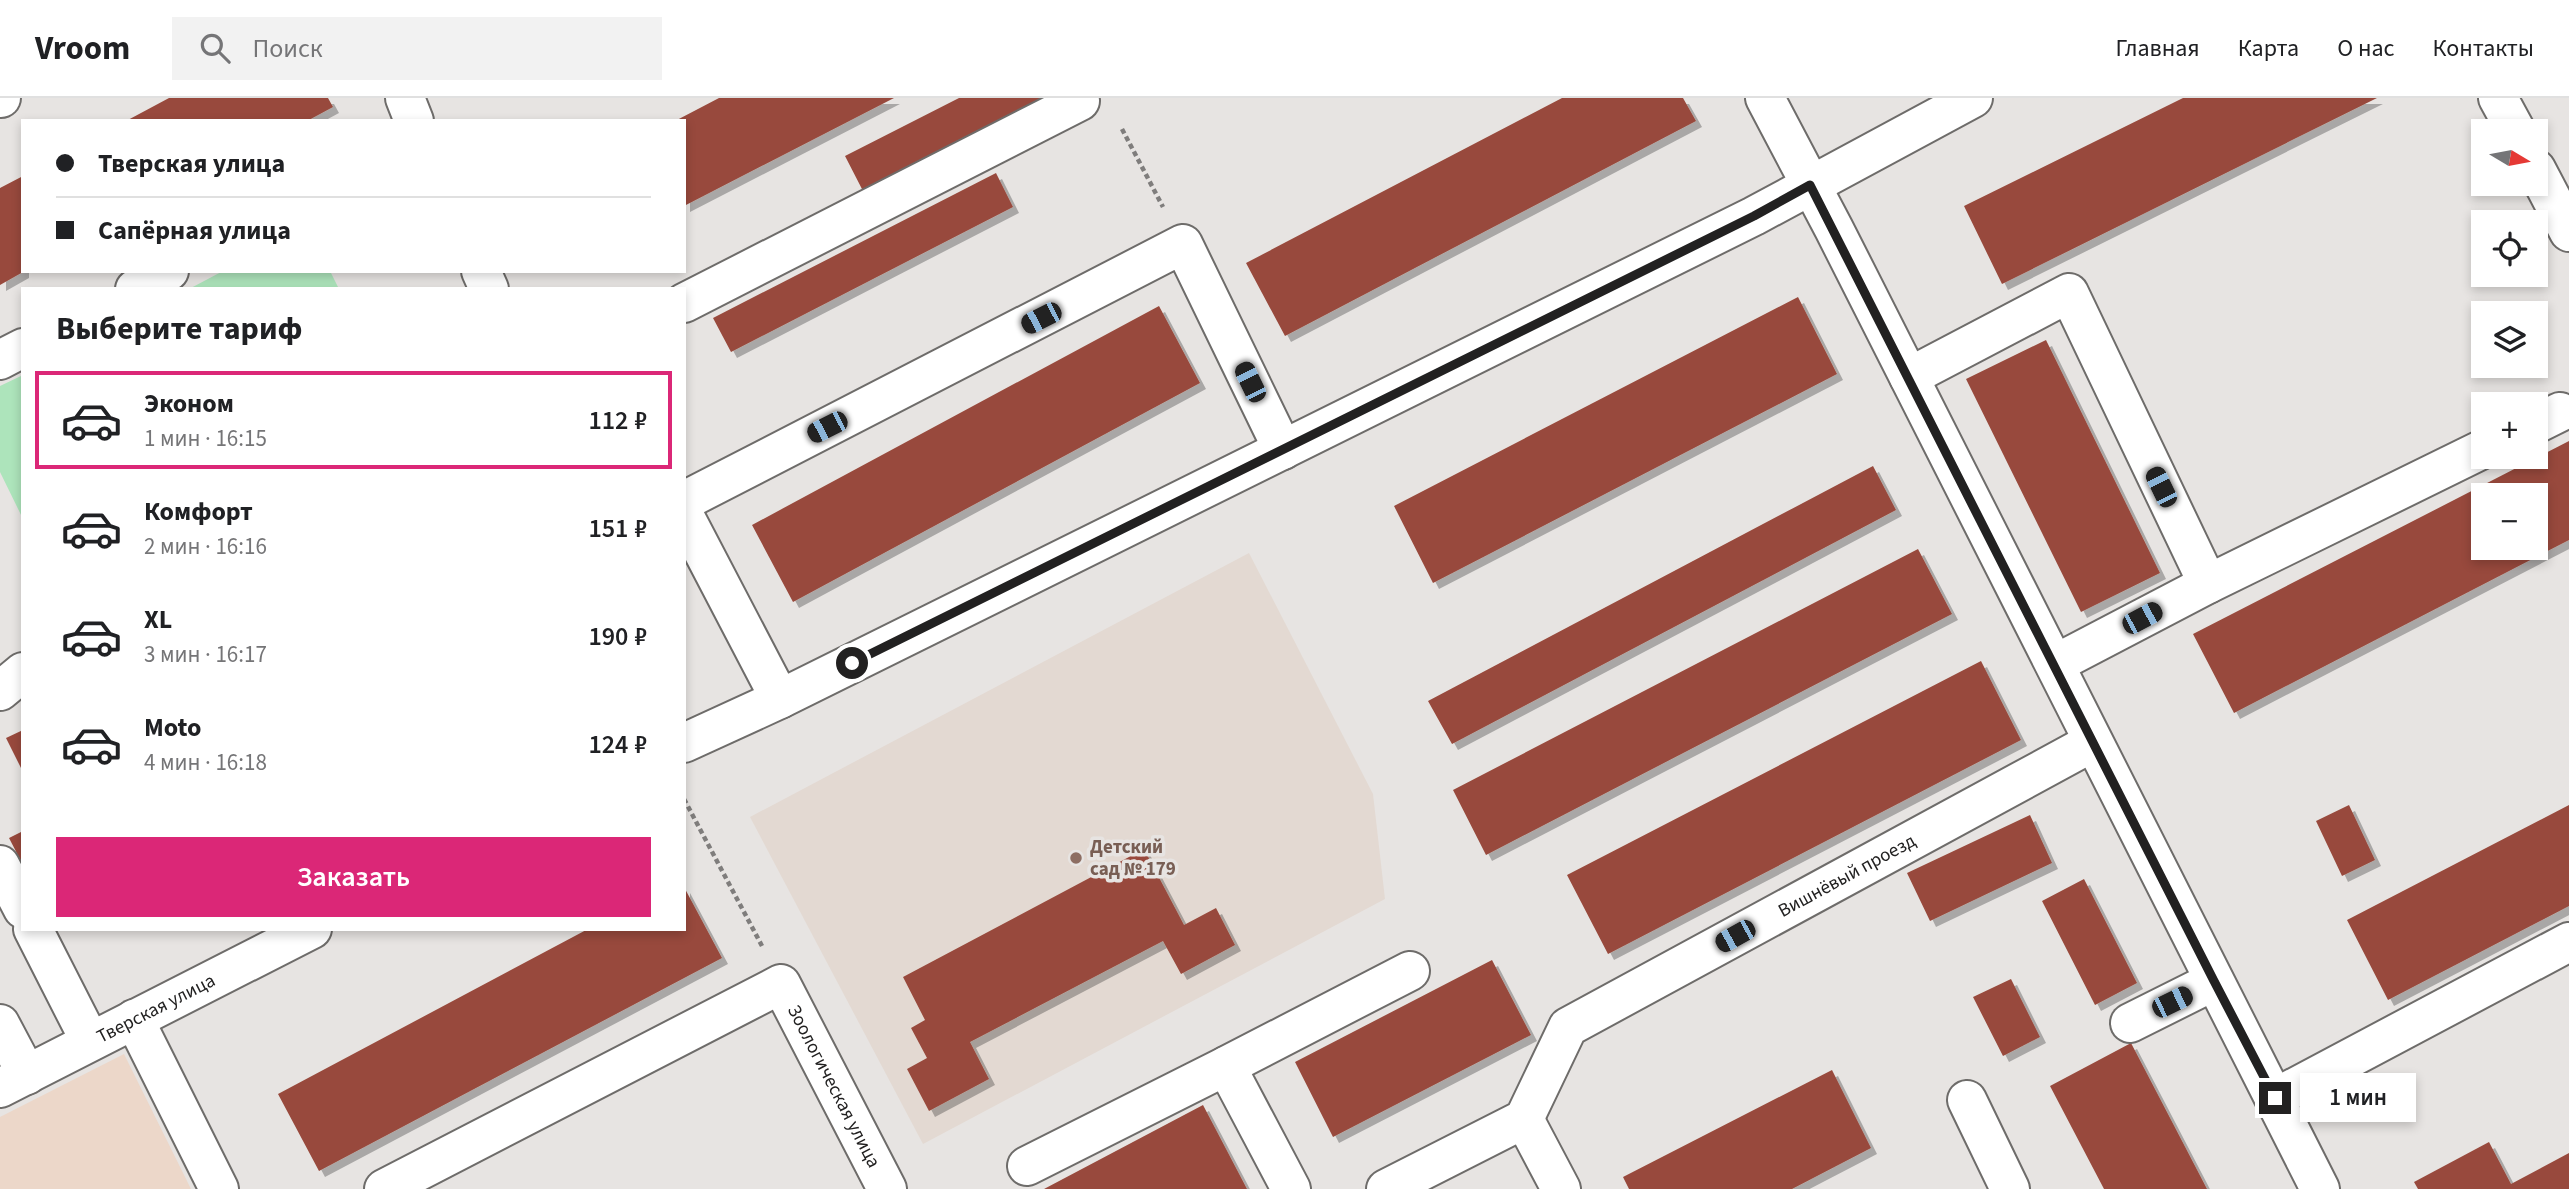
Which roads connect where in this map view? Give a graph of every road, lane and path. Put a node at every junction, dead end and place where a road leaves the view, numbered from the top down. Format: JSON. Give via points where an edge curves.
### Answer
{"nodes":[{"id":1,"x":405,"y":98,"type":"edge"},
{"id":2,"x":1765,"y":98,"type":"edge"},
{"id":3,"x":1973,"y":98,"type":"edge"},
{"id":4,"x":2498,"y":98,"type":"edge"},
{"id":5,"x":1080,"y":101,"type":"dead end"},
{"id":6,"x":413,"y":119,"type":"edge"},
{"id":7,"x":2509,"y":119,"type":"edge"},
{"id":8,"x":1122,"y":129,"type":"dead end"},
{"id":9,"x":1810,"y":185,"type":"junction"},
{"id":10,"x":2548,"y":192,"type":"edge"},
{"id":11,"x":2569,"y":232,"type":"edge"},
{"id":12,"x":1183,"y":244,"type":"junction"},
{"id":13,"x":165,"y":273,"type":"edge"},
{"id":14,"x":139,"y":287,"type":"edge"},
{"id":15,"x":686,"y":302,"type":"edge"},
{"id":16,"x":21,"y":349,"type":"edge"},
{"id":17,"x":0,"y":359,"type":"edge"},
{"id":18,"x":1909,"y":377,"type":"junction"},
{"id":19,"x":1283,"y":450,"type":"junction"},
{"id":20,"x":2471,"y":455,"type":"edge"},
{"id":21,"x":686,"y":499,"type":"edge"},
{"id":22,"x":686,"y":519,"type":"edge"},
{"id":23,"x":2208,"y":584,"type":"junction"},
{"id":24,"x":2055,"y":664,"type":"junction"},
{"id":25,"x":21,"y":673,"type":"edge"},
{"id":26,"x":0,"y":691,"type":"edge"},
{"id":27,"x":780,"y":699,"type":"junction"},
{"id":28,"x":686,"y":742,"type":"edge"},
{"id":29,"x":2093,"y":742,"type":"junction"},
{"id":30,"x":686,"y":803,"type":"edge"},
{"id":31,"x":0,"y":865,"type":"edge"},
{"id":32,"x":21,"y":905,"type":"edge"},
{"id":33,"x":34,"y":931,"type":"edge"},
{"id":34,"x":308,"y":931,"type":"edge"},
{"id":35,"x":2569,"y":942,"type":"edge"},
{"id":36,"x":1410,"y":971,"type":"dead end"},
{"id":37,"x":2214,"y":981,"type":"junction"},
{"id":38,"x":782,"y":984,"type":"junction"},
{"id":39,"x":134,"y":1019,"type":"junction"},
{"id":40,"x":2130,"y":1023,"type":"dead end"},
{"id":41,"x":0,"y":1024,"type":"edge"},
{"id":42,"x":90,"y":1041,"type":"junction"},
{"id":43,"x":1226,"y":1066,"type":"junction"},
{"id":44,"x":13,"y":1082,"type":"edge"},
{"id":45,"x":2275,"y":1098,"type":"junction"},
{"id":46,"x":1966,"y":1100,"type":"dead end"},
{"id":47,"x":1524,"y":1119,"type":"junction"},
{"id":48,"x":1027,"y":1166,"type":"dead end"},
{"id":49,"x":219,"y":1189,"type":"edge"},
{"id":50,"x":384,"y":1189,"type":"edge"},
{"id":51,"x":887,"y":1189,"type":"edge"},
{"id":52,"x":1291,"y":1189,"type":"edge"},
{"id":53,"x":1386,"y":1189,"type":"edge"},
{"id":54,"x":1561,"y":1189,"type":"edge"},
{"id":55,"x":2010,"y":1189,"type":"edge"},
{"id":56,"x":2320,"y":1189,"type":"edge"}],
"edges":[{"from":1,"to":6,"type":"street"},
{"from":2,"to":9,"type":"street"},
{"from":3,"to":9,"type":"street"},
{"from":4,"to":7,"type":"street"},
{"from":5,"to":15,"type":"street"},
{"from":8,"to":12,"type":"path"},
{"from":9,"to":18,"type":"street"},
{"from":9,"to":19,"type":"street"},
{"from":10,"to":11,"type":"street"},
{"from":12,"to":19,"type":"street"},
{"from":12,"to":21,"type":"street"},
{"from":13,"to":14,"type":"street"},
{"from":16,"to":17,"type":"street"},
{"from":18,"to":23,"type":"street","via":[[2069,293]]},
{"from":18,"to":24,"type":"street"},
{"from":19,"to":27,"type":"street"},
{"from":20,"to":23,"type":"street"},
{"from":22,"to":27,"type":"street"},
{"from":23,"to":24,"type":"street"},
{"from":24,"to":29,"type":"street"},
{"from":25,"to":26,"type":"street"},
{"from":27,"to":28,"type":"street"},
{"from":29,"to":37,"type":"street"},
{"from":29,"to":47,"type":"street","name":"Вишнёвый проезд","via":[[1568,1027]]},
{"from":30,"to":38,"type":"path"},
{"from":31,"to":32,"type":"street"},
{"from":33,"to":42,"type":"street"},
{"from":34,"to":39,"type":"street","name":"Тверская улица"},
{"from":35,"to":45,"type":"street"},
{"from":36,"to":43,"type":"street"},
{"from":37,"to":40,"type":"street"},
{"from":37,"to":45,"type":"street"},
{"from":38,"to":50,"type":"street"},
{"from":38,"to":51,"type":"street","name":"Зоологическая улица"},
{"from":39,"to":42,"type":"street","name":"Тверская улица"},
{"from":39,"to":49,"type":"street"},
{"from":41,"to":44,"type":"street"},
{"from":42,"to":44,"type":"street","name":"Тверская улица"},
{"from":43,"to":48,"type":"street"},
{"from":43,"to":52,"type":"street"},
{"from":45,"to":56,"type":"street"},
{"from":46,"to":55,"type":"street"},
{"from":47,"to":53,"type":"street"},
{"from":47,"to":54,"type":"street"}]}
